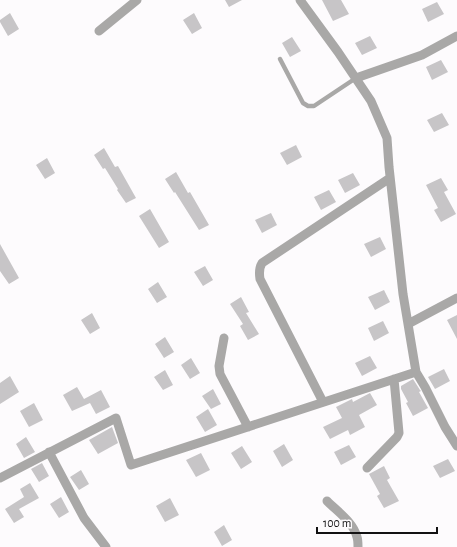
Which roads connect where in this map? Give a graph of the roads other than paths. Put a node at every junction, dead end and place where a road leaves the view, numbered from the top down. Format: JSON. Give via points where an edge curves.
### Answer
{"nodes":[{"id":1,"x":137,"y":0,"type":"edge"},
{"id":2,"x":300,"y":0,"type":"edge"},
{"id":3,"x":99,"y":31,"type":"dead end"},
{"id":4,"x":457,"y":36,"type":"edge"},
{"id":5,"x":280,"y":59,"type":"dead end"},
{"id":6,"x":356,"y":78,"type":"junction"},
{"id":7,"x":390,"y":178,"type":"junction"},
{"id":8,"x":457,"y":298,"type":"edge"},
{"id":9,"x":408,"y":324,"type":"junction"},
{"id":10,"x":224,"y":338,"type":"dead end"},
{"id":11,"x":416,"y":372,"type":"junction"},
{"id":12,"x":394,"y":379,"type":"junction"},
{"id":13,"x":323,"y":402,"type":"junction"},
{"id":14,"x":248,"y":427,"type":"junction"},
{"id":15,"x":457,"y":446,"type":"edge"},
{"id":16,"x":50,"y":452,"type":"junction"},
{"id":17,"x":367,"y":468,"type":"dead end"},
{"id":18,"x":0,"y":478,"type":"edge"},
{"id":19,"x":327,"y":501,"type":"dead end"},
{"id":20,"x":106,"y":547,"type":"edge"},
{"id":21,"x":358,"y":547,"type":"edge"}],
"edges":[{"from":1,"to":3,"type":"street"},
{"from":2,"to":6,"type":"street"},
{"from":4,"to":6,"type":"street","via":[[422,55]]},
{"from":5,"to":6,"type":"lane","via":[[303,103],[308,106],[314,106]]},
{"from":6,"to":7,"type":"street","via":[[371,101],[387,138]]},
{"from":7,"to":9,"type":"street","via":[[402,294]]},
{"from":7,"to":13,"type":"street","via":[[262,263],[260,267],[260,279]]},
{"from":8,"to":9,"type":"street"},
{"from":9,"to":11,"type":"street"},
{"from":10,"to":14,"type":"street","via":[[220,374]]},
{"from":11,"to":12,"type":"street"},
{"from":11,"to":15,"type":"street"},
{"from":12,"to":13,"type":"street"},
{"from":12,"to":17,"type":"street","via":[[399,433]]},
{"from":13,"to":14,"type":"street"},
{"from":14,"to":16,"type":"street","via":[[131,465],[116,418]]},
{"from":16,"to":18,"type":"street"},
{"from":16,"to":20,"type":"street","via":[[84,518]]},
{"from":19,"to":21,"type":"street","via":[[354,530]]}]}
